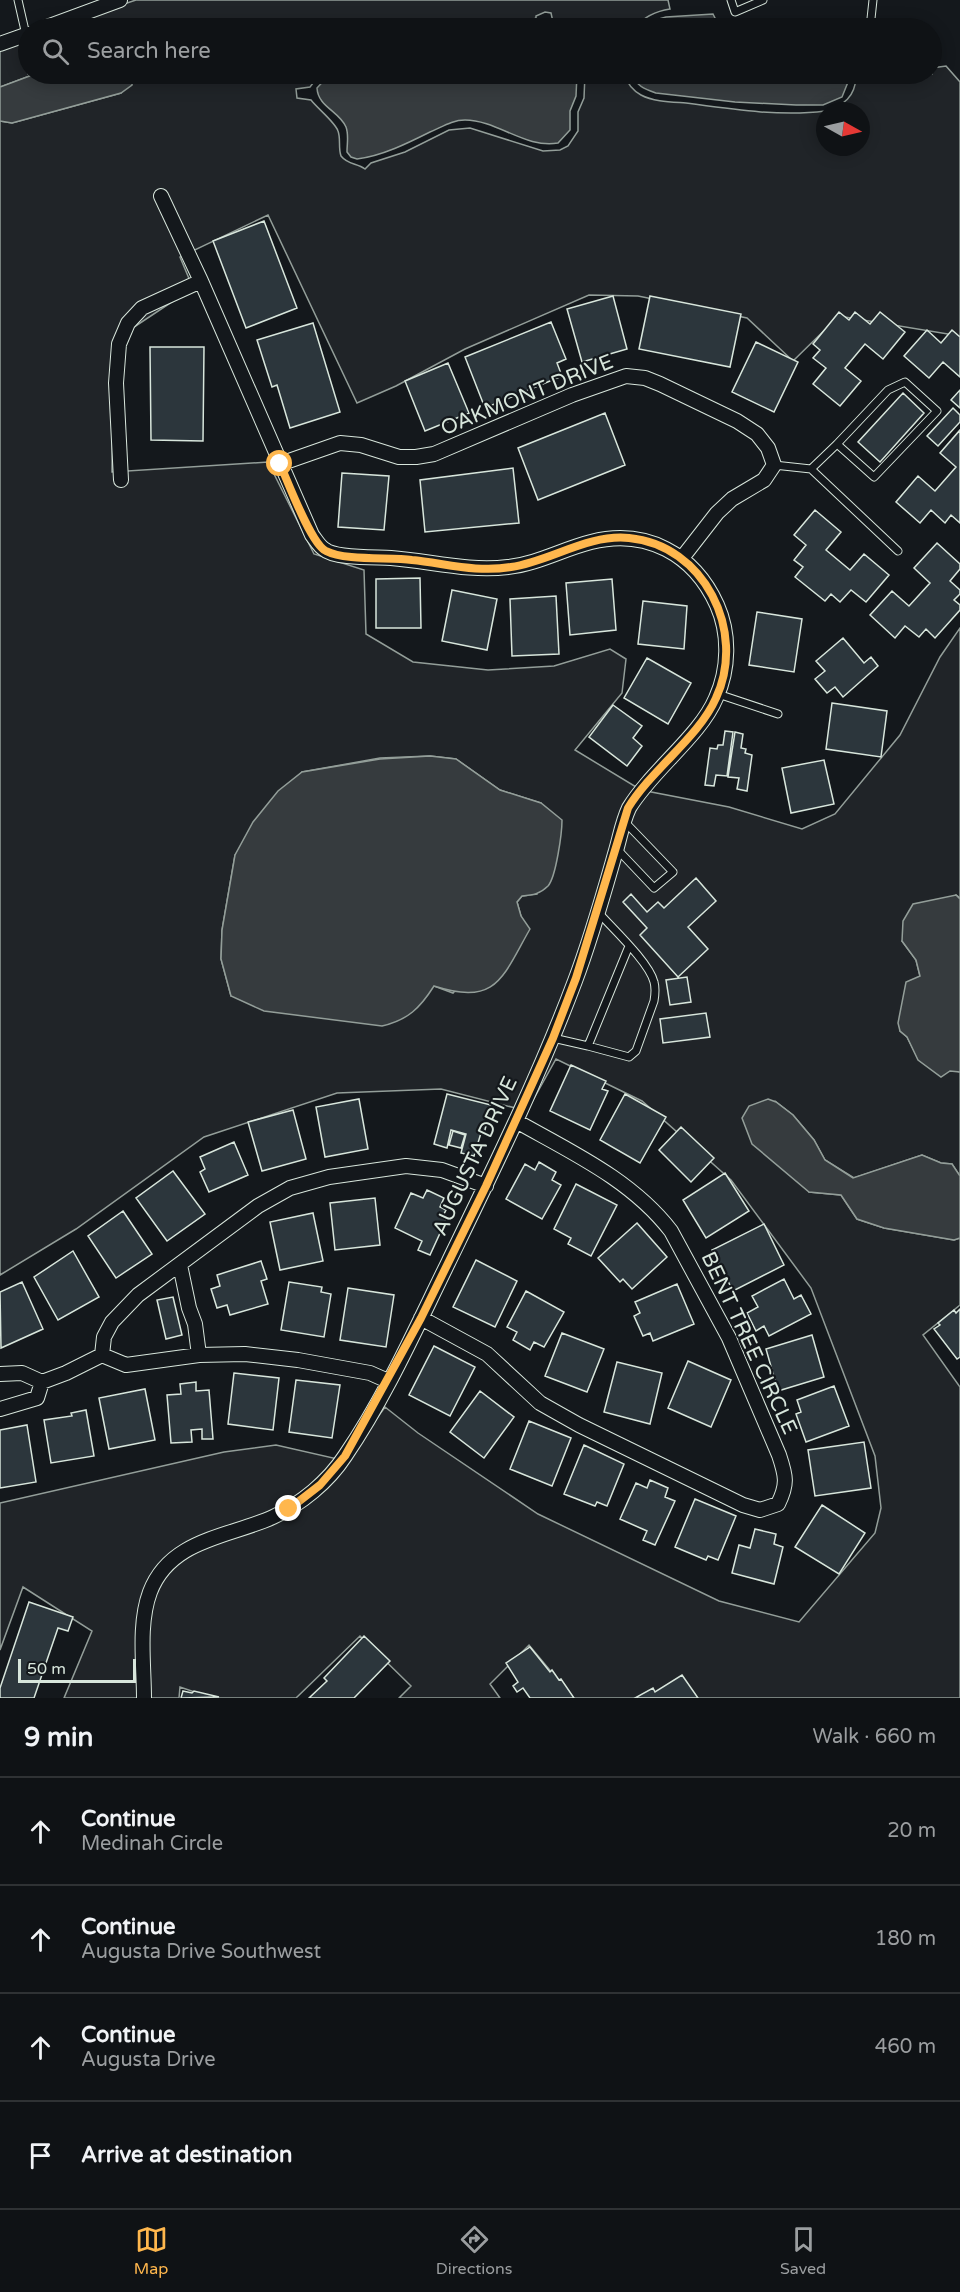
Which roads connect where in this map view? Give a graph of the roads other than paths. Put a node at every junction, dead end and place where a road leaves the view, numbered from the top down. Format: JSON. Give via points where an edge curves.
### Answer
{"nodes":[{"id":1,"x":18,"y":0,"type":"edge"},
{"id":2,"x":120,"y":0,"type":"edge"},
{"id":3,"x":731,"y":0,"type":"edge"},
{"id":4,"x":763,"y":0,"type":"edge"},
{"id":5,"x":873,"y":0,"type":"edge"},
{"id":6,"x":23,"y":18,"type":"edge"},
{"id":7,"x":71,"y":18,"type":"edge"},
{"id":8,"x":871,"y":18,"type":"edge"},
{"id":9,"x":18,"y":38,"type":"edge"},
{"id":10,"x":0,"y":44,"type":"edge"},
{"id":11,"x":161,"y":196,"type":"dead end"},
{"id":12,"x":201,"y":281,"type":"junction"},
{"id":13,"x":837,"y":444,"type":"junction"},
{"id":14,"x":280,"y":464,"type":"junction"},
{"id":15,"x":774,"y":465,"type":"junction"},
{"id":16,"x":810,"y":469,"type":"junction"},
{"id":17,"x":121,"y":480,"type":"dead end"},
{"id":18,"x":898,"y":551,"type":"dead end"},
{"id":19,"x":682,"y":558,"type":"junction"},
{"id":20,"x":718,"y":694,"type":"junction"},
{"id":21,"x":778,"y":714,"type":"dead end"},
{"id":22,"x":623,"y":820,"type":"junction"},
{"id":23,"x":617,"y":849,"type":"junction"},
{"id":24,"x":598,"y":912,"type":"junction"},
{"id":25,"x":628,"y":946,"type":"junction"},
{"id":26,"x":553,"y":1038,"type":"junction"},
{"id":27,"x":588,"y":1046,"type":"junction"},
{"id":28,"x":516,"y":1121,"type":"junction"},
{"id":29,"x":486,"y":1186,"type":"junction"},
{"id":30,"x":180,"y":1265,"type":"junction"},
{"id":31,"x":421,"y":1318,"type":"junction"},
{"id":32,"x":102,"y":1355,"type":"junction"},
{"id":33,"x":199,"y":1355,"type":"junction"},
{"id":34,"x":0,"y":1374,"type":"edge"},
{"id":35,"x":388,"y":1381,"type":"junction"},
{"id":36,"x":42,"y":1382,"type":"junction"},
{"id":37,"x":0,"y":1409,"type":"edge"},
{"id":38,"x":144,"y":1698,"type":"edge"}],
"edges":[{"from":1,"to":6,"type":"lane"},
{"from":2,"to":7,"type":"street"},
{"from":3,"to":4,"type":"lane","via":[[735,12]]},
{"from":5,"to":8,"type":"lane"},
{"from":9,"to":10,"type":"street"},
{"from":11,"to":12,"type":"street"},
{"from":12,"to":14,"type":"street"},
{"from":12,"to":17,"type":"street","via":[[142,308],[128,323],[119,344],[116,383]]},
{"from":13,"to":13,"type":"lane","via":[[874,477],[937,411],[905,382],[888,390]]},
{"from":13,"to":16,"type":"lane"},
{"from":14,"to":15,"type":"street","name":"OAKMONT DRIVE","via":[[340,443],[399,457],[434,454],[626,376],[653,381],[737,421],[757,434]]},
{"from":14,"to":19,"type":"street","via":[[312,535],[325,551],[490,569],[531,562],[590,542],[628,538],[663,547]]},
{"from":15,"to":16,"type":"lane"},
{"from":15,"to":19,"type":"street","via":[[764,480],[717,513]]},
{"from":16,"to":18,"type":"lane"},
{"from":19,"to":20,"type":"street","name":"AUGUSTA DRIVE","via":[[710,590],[725,631],[727,654]]},
{"from":20,"to":21,"type":"lane"},
{"from":20,"to":22,"type":"street","name":"AUGUSTA DRIVE","via":[[703,720],[639,791]]},
{"from":22,"to":23,"type":"street","name":"AUGUSTA DRIVE"},
{"from":22,"to":23,"type":"lane","via":[[673,872],[654,888]]},
{"from":23,"to":24,"type":"street","name":"AUGUSTA DRIVE"},
{"from":24,"to":25,"type":"lane"},
{"from":24,"to":26,"type":"street","name":"AUGUSTA DRIVE"},
{"from":25,"to":27,"type":"lane"},
{"from":25,"to":27,"type":"lane","via":[[651,975],[656,993],[636,1051],[629,1057]]},
{"from":26,"to":27,"type":"lane"},
{"from":26,"to":28,"type":"street","name":"AUGUSTA DRIVE"},
{"from":28,"to":29,"type":"street","name":"AUGUSTA DRIVE"},
{"from":28,"to":31,"type":"street","name":"BENT TREE CIRCLE","via":[[633,1191],[660,1217],[729,1338],[778,1455],[786,1489],[778,1504],[760,1510],[743,1505],[540,1403],[487,1354]]},
{"from":29,"to":30,"type":"street","via":[[442,1170],[406,1166],[309,1182],[273,1196]]},
{"from":29,"to":31,"type":"street","name":"AUGUSTA DRIVE"},
{"from":30,"to":32,"type":"street","via":[[125,1306],[104,1337]]},
{"from":30,"to":33,"type":"street"},
{"from":31,"to":35,"type":"street","name":"AUGUSTA DRIVE"},
{"from":32,"to":33,"type":"street","via":[[126,1365]]},
{"from":32,"to":36,"type":"street"},
{"from":33,"to":35,"type":"street","via":[[245,1354],[298,1360],[370,1373]]},
{"from":34,"to":36,"type":"street","via":[[22,1373]]},
{"from":35,"to":38,"type":"street","name":"AUGUSTA DRIVE","via":[[345,1456],[320,1485],[273,1517],[199,1542],[159,1576],[145,1609]]},
{"from":36,"to":37,"type":"street","via":[[37,1398]]}]}
